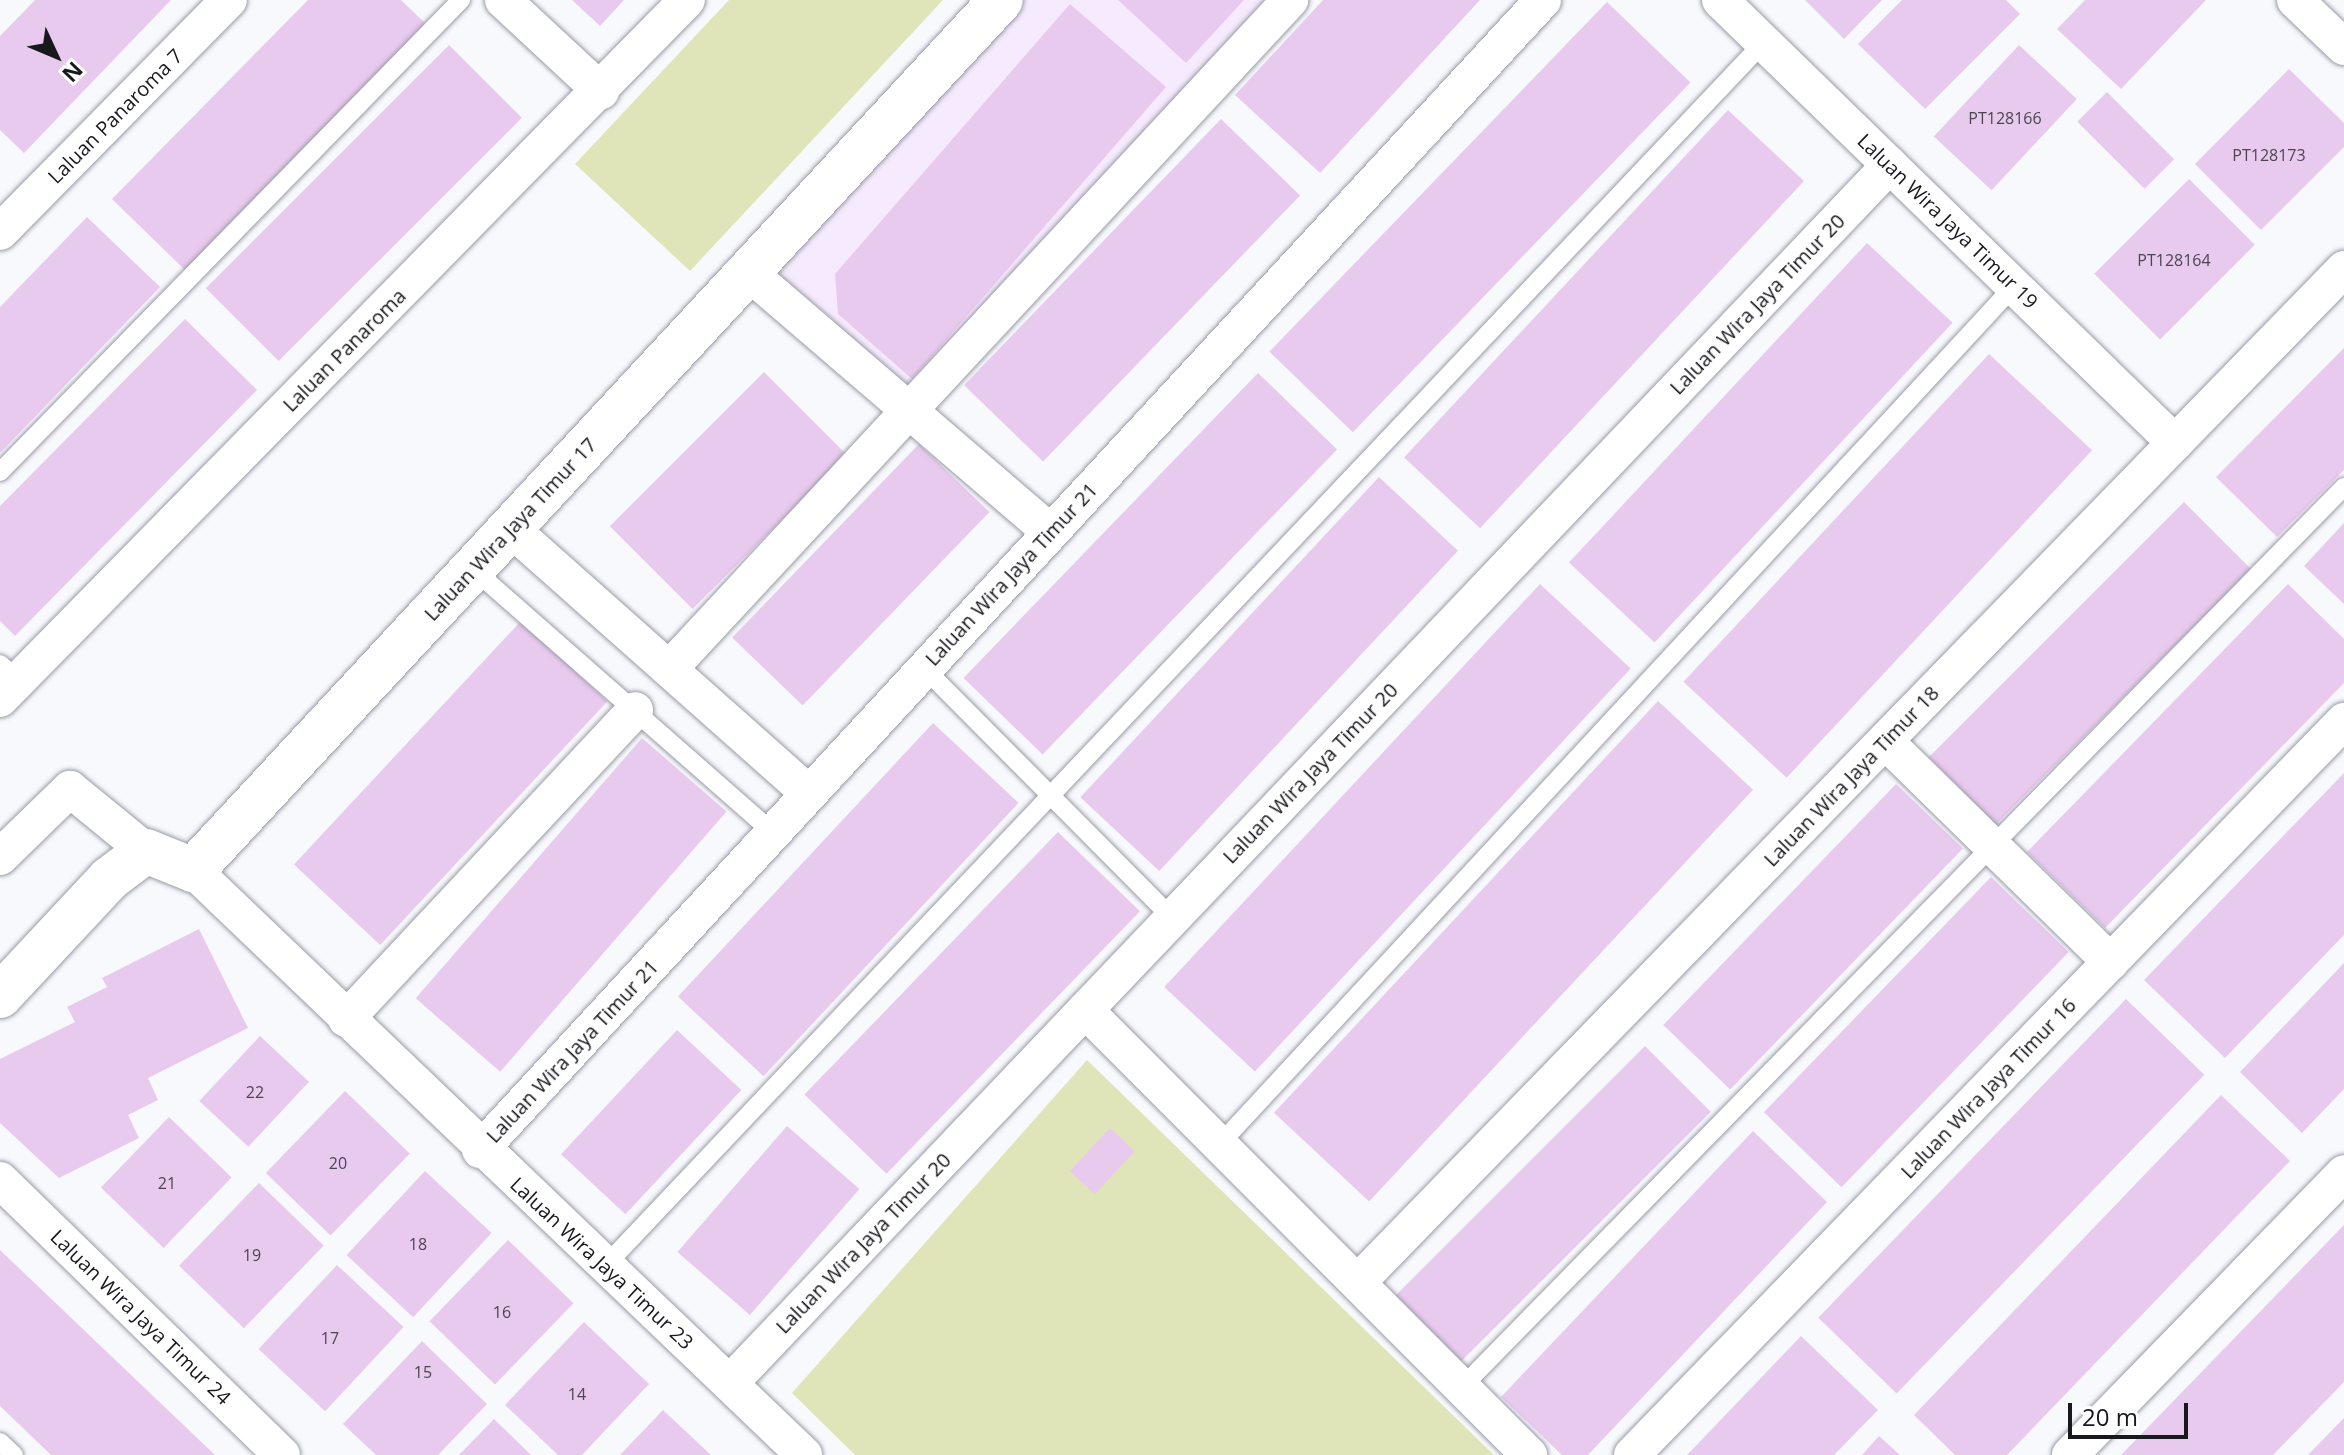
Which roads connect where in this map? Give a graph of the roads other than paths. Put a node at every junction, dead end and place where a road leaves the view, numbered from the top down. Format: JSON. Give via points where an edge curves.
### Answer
{"nodes":[{"id":1,"x":229,"y":0,"type":"edge"},
{"id":2,"x":461,"y":0,"type":"edge"},
{"id":3,"x":503,"y":0,"type":"edge"},
{"id":4,"x":687,"y":0,"type":"edge"},
{"id":5,"x":1001,"y":0,"type":"edge"},
{"id":6,"x":1290,"y":0,"type":"edge"},
{"id":7,"x":1543,"y":0,"type":"edge"},
{"id":8,"x":1720,"y":0,"type":"edge"},
{"id":9,"x":2295,"y":0,"type":"edge"},
{"id":10,"x":1764,"y":42,"type":"junction"},
{"id":11,"x":2344,"y":47,"type":"edge"},
{"id":12,"x":601,"y":91,"type":"junction"},
{"id":13,"x":1890,"y":165,"type":"junction"},
{"id":14,"x":0,"y":232,"type":"edge"},
{"id":15,"x":2344,"y":269,"type":"edge"},
{"id":16,"x":748,"y":272,"type":"junction"},
{"id":17,"x":2015,"y":285,"type":"junction"},
{"id":18,"x":908,"y":410,"type":"junction"},
{"id":19,"x":2175,"y":443,"type":"junction"},
{"id":20,"x":0,"y":472,"type":"edge"},
{"id":21,"x":2344,"y":487,"type":"edge"},
{"id":22,"x":510,"y":528,"type":"junction"},
{"id":23,"x":1050,"y":532,"type":"junction"},
{"id":24,"x":473,"y":569,"type":"junction"},
{"id":25,"x":672,"y":666,"type":"junction"},
{"id":26,"x":924,"y":668,"type":"junction"},
{"id":27,"x":6,"y":681,"type":"edge"},
{"id":28,"x":635,"y":710,"type":"junction"},
{"id":29,"x":2344,"y":721,"type":"edge"},
{"id":30,"x":1885,"y":741,"type":"junction"},
{"id":31,"x":1050,"y":790,"type":"junction"},
{"id":32,"x":808,"y":793,"type":"junction"},
{"id":33,"x":772,"y":832,"type":"junction"},
{"id":34,"x":1992,"y":847,"type":"junction"},
{"id":35,"x":146,"y":851,"type":"junction"},
{"id":36,"x":0,"y":857,"type":"edge"},
{"id":37,"x":193,"y":870,"type":"junction"},
{"id":38,"x":1172,"y":918,"type":"junction"},
{"id":39,"x":2111,"y":962,"type":"junction"},
{"id":40,"x":0,"y":996,"type":"edge"},
{"id":41,"x":1085,"y":1010,"type":"junction"},
{"id":42,"x":346,"y":1019,"type":"junction"},
{"id":43,"x":1219,"y":1145,"type":"junction"},
{"id":44,"x":480,"y":1150,"type":"junction"},
{"id":45,"x":2344,"y":1173,"type":"edge"},
{"id":46,"x":0,"y":1180,"type":"edge"},
{"id":47,"x":605,"y":1266,"type":"junction"},
{"id":48,"x":1358,"y":1282,"type":"junction"},
{"id":49,"x":730,"y":1383,"type":"junction"},
{"id":50,"x":1462,"y":1387,"type":"junction"},
{"id":51,"x":0,"y":1442,"type":"edge"},
{"id":52,"x":14,"y":1455,"type":"edge"},
{"id":53,"x":282,"y":1455,"type":"edge"},
{"id":54,"x":804,"y":1455,"type":"edge"},
{"id":55,"x":1529,"y":1455,"type":"edge"},
{"id":56,"x":1632,"y":1455,"type":"edge"},
{"id":57,"x":2070,"y":1455,"type":"edge"}],
"edges":[{"from":1,"to":14,"type":"street","name":"Laluan Panaroma 7"},
{"from":2,"to":20,"type":"lane"},
{"from":3,"to":12,"type":"street"},
{"from":4,"to":12,"type":"street","name":"Laluan Panaroma"},
{"from":5,"to":16,"type":"street","name":"Laluan Wira Jaya Timur 17"},
{"from":6,"to":18,"type":"street"},
{"from":7,"to":23,"type":"street","name":"Laluan Wira Jaya Timur 21"},
{"from":8,"to":10,"type":"street","name":"Laluan Wira Jaya Timur 19"},
{"from":9,"to":11,"type":"street"},
{"from":10,"to":13,"type":"street","name":"Laluan Wira Jaya Timur 19"},
{"from":10,"to":31,"type":"lane"},
{"from":12,"to":27,"type":"street","name":"Laluan Panaroma"},
{"from":13,"to":17,"type":"street","name":"Laluan Wira Jaya Timur 19"},
{"from":13,"to":38,"type":"street","name":"Laluan Wira Jaya Timur 20"},
{"from":15,"to":19,"type":"street","name":"Laluan Wira Jaya Timur 18"},
{"from":16,"to":18,"type":"street"},
{"from":16,"to":22,"type":"street","name":"Laluan Wira Jaya Timur 17"},
{"from":17,"to":19,"type":"street","name":"Laluan Wira Jaya Timur 19"},
{"from":17,"to":43,"type":"lane"},
{"from":18,"to":23,"type":"street"},
{"from":18,"to":25,"type":"street"},
{"from":19,"to":30,"type":"street","name":"Laluan Wira Jaya Timur 18"},
{"from":21,"to":34,"type":"lane"},
{"from":22,"to":24,"type":"street","name":"Laluan Wira Jaya Timur 17"},
{"from":22,"to":25,"type":"street"},
{"from":23,"to":26,"type":"street","name":"Laluan Wira Jaya Timur 21"},
{"from":24,"to":28,"type":"lane"},
{"from":24,"to":37,"type":"street","name":"Laluan Wira Jaya Timur 17"},
{"from":25,"to":32,"type":"street"},
{"from":26,"to":31,"type":"lane"},
{"from":26,"to":32,"type":"street","name":"Laluan Wira Jaya Timur 21"},
{"from":28,"to":33,"type":"lane"},
{"from":28,"to":42,"type":"street"},
{"from":29,"to":39,"type":"street","name":"Laluan Wira Jaya Timur 16"},
{"from":30,"to":34,"type":"street"},
{"from":30,"to":48,"type":"street","name":"Laluan Wira Jaya Timur 18"},
{"from":31,"to":38,"type":"lane"},
{"from":31,"to":47,"type":"lane"},
{"from":32,"to":33,"type":"street","name":"Laluan Wira Jaya Timur 21"},
{"from":33,"to":44,"type":"street","name":"Laluan Wira Jaya Timur 21"},
{"from":34,"to":39,"type":"street"},
{"from":34,"to":50,"type":"lane"},
{"from":35,"to":36,"type":"street","via":[[70,789]]},
{"from":35,"to":37,"type":"street"},
{"from":35,"to":40,"type":"street","via":[[109,879]]},
{"from":37,"to":42,"type":"street","name":"Laluan Wira Jaya Timur 23"},
{"from":38,"to":41,"type":"street","name":"Laluan Wira Jaya Timur 20"},
{"from":39,"to":56,"type":"street","name":"Laluan Wira Jaya Timur 16"},
{"from":41,"to":43,"type":"street"},
{"from":41,"to":49,"type":"street","name":"Laluan Wira Jaya Timur 20"},
{"from":42,"to":44,"type":"street","name":"Laluan Wira Jaya Timur 23"},
{"from":43,"to":48,"type":"street"},
{"from":44,"to":47,"type":"street","name":"Laluan Wira Jaya Timur 23"},
{"from":45,"to":57,"type":"street"},
{"from":46,"to":53,"type":"street","name":"Laluan Wira Jaya Timur 24"},
{"from":47,"to":49,"type":"street","name":"Laluan Wira Jaya Timur 23"},
{"from":48,"to":50,"type":"street"},
{"from":49,"to":54,"type":"street","name":"Laluan Wira Jaya Timur 23"},
{"from":50,"to":55,"type":"street"},
{"from":51,"to":52,"type":"lane"}]}
